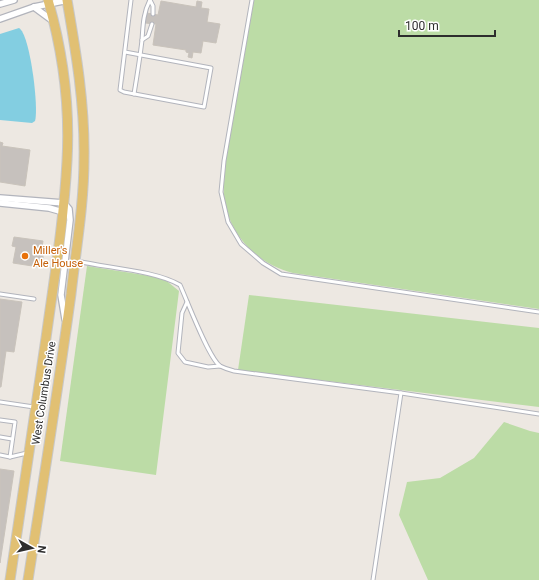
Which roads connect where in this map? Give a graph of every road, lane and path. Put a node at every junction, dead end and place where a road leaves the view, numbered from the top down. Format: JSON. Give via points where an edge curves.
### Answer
{"nodes":[{"id":1,"x":14,"y":0,"type":"edge"},
{"id":2,"x":68,"y":0,"type":"edge"},
{"id":3,"x":131,"y":0,"type":"edge"},
{"id":4,"x":150,"y":0,"type":"edge"},
{"id":5,"x":252,"y":0,"type":"edge"},
{"id":6,"x":49,"y":2,"type":"edge"},
{"id":7,"x":0,"y":4,"type":"edge"},
{"id":8,"x":34,"y":7,"type":"junction"},
{"id":9,"x":153,"y":14,"type":"dead end"},
{"id":10,"x":0,"y":19,"type":"edge"},
{"id":11,"x":54,"y":22,"type":"junction"},
{"id":12,"x":152,"y":24,"type":"dead end"},
{"id":13,"x":142,"y":40,"type":"junction"},
{"id":14,"x":125,"y":52,"type":"junction"},
{"id":15,"x":140,"y":55,"type":"junction"},
{"id":16,"x":134,"y":94,"type":"junction"},
{"id":17,"x":0,"y":198,"type":"edge"},
{"id":18,"x":0,"y":202,"type":"edge"},
{"id":19,"x":63,"y":208,"type":"junction"},
{"id":20,"x":75,"y":260,"type":"junction"},
{"id":21,"x":0,"y":294,"type":"edge"},
{"id":22,"x":34,"y":299,"type":"dead end"},
{"id":23,"x":187,"y":302,"type":"junction"},
{"id":24,"x":539,"y":312,"type":"edge"},
{"id":25,"x":66,"y":330,"type":"junction"},
{"id":26,"x":220,"y":366,"type":"junction"},
{"id":27,"x":401,"y":393,"type":"junction"},
{"id":28,"x":0,"y":402,"type":"edge"},
{"id":29,"x":36,"y":407,"type":"junction"},
{"id":30,"x":539,"y":414,"type":"edge"},
{"id":31,"x":0,"y":420,"type":"edge"},
{"id":32,"x":0,"y":437,"type":"edge"},
{"id":33,"x":12,"y":439,"type":"junction"},
{"id":34,"x":30,"y":452,"type":"junction"},
{"id":35,"x":0,"y":455,"type":"edge"},
{"id":36,"x":10,"y":456,"type":"junction"},
{"id":37,"x":31,"y":559,"type":"junction"},
{"id":38,"x":10,"y":580,"type":"edge"},
{"id":39,"x":28,"y":580,"type":"edge"},
{"id":40,"x":33,"y":580,"type":"edge"},
{"id":41,"x":373,"y":580,"type":"edge"}],
"edges":[{"from":1,"to":7,"type":"street"},
{"from":2,"to":6,"type":"street"},
{"from":2,"to":20,"type":"main road","name":"West Columbus Drive","via":[[83,119],[84,159]]},
{"from":3,"to":14,"type":"lane"},
{"from":4,"to":9,"type":"lane"},
{"from":4,"to":13,"type":"lane","via":[[146,7]]},
{"from":5,"to":24,"type":"lane","via":[[221,192],[228,222],[241,244],[262,263],[281,274]]},
{"from":6,"to":8,"type":"street"},
{"from":6,"to":11,"type":"main road","name":"West Columbus Drive"},
{"from":8,"to":10,"type":"street"},
{"from":8,"to":11,"type":"street"},
{"from":11,"to":19,"type":"main road","name":"West Columbus Drive","via":[[62,66],[68,125]]},
{"from":12,"to":13,"type":"lane","via":[[148,36]]},
{"from":13,"to":15,"type":"lane"},
{"from":14,"to":15,"type":"lane"},
{"from":14,"to":16,"type":"lane","via":[[120,90]]},
{"from":15,"to":16,"type":"lane"},
{"from":15,"to":16,"type":"lane","via":[[211,68],[204,106]]},
{"from":17,"to":19,"type":"street"},
{"from":18,"to":19,"type":"street"},
{"from":19,"to":25,"type":"street","via":[[69,209],[70,214],[61,295]]},
{"from":19,"to":29,"type":"main road","name":"West Columbus Drive"},
{"from":20,"to":23,"type":"lane","via":[[172,280],[180,284]]},
{"from":20,"to":25,"type":"main road","name":"West Columbus Drive"},
{"from":21,"to":22,"type":"lane"},
{"from":23,"to":26,"type":"lane","via":[[206,344]]},
{"from":23,"to":26,"type":"lane","via":[[182,313],[178,353],[185,362],[208,367]]},
{"from":25,"to":37,"type":"main road","name":"West Columbus Drive"},
{"from":26,"to":27,"type":"lane","via":[[234,371]]},
{"from":27,"to":30,"type":"lane"},
{"from":27,"to":41,"type":"lane"},
{"from":28,"to":29,"type":"lane"},
{"from":29,"to":34,"type":"main road","name":"West Columbus Drive"},
{"from":31,"to":33,"type":"lane","via":[[15,422]]},
{"from":32,"to":33,"type":"lane"},
{"from":33,"to":36,"type":"lane"},
{"from":34,"to":36,"type":"lane"},
{"from":34,"to":38,"type":"main road","name":"West Columbus Drive"},
{"from":35,"to":36,"type":"lane"},
{"from":37,"to":39,"type":"main road","name":"West Columbus Drive"},
{"from":37,"to":40,"type":"main road"}]}
